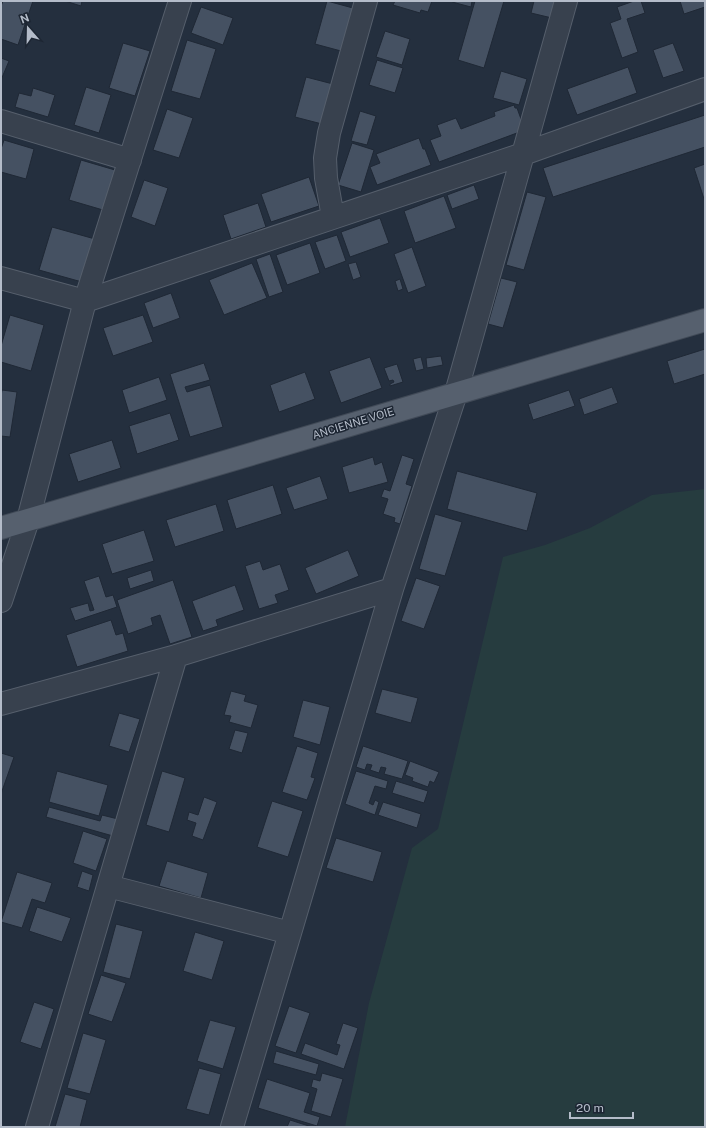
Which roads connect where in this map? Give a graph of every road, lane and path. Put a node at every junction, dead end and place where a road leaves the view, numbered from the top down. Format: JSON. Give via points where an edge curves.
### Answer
{"nodes":[{"id":1,"x":180,"y":1,"type":"edge"},
{"id":2,"x":366,"y":1,"type":"edge"},
{"id":3,"x":566,"y":1,"type":"edge"},
{"id":4,"x":705,"y":89,"type":"edge"},
{"id":5,"x":1,"y":121,"type":"edge"},
{"id":6,"x":523,"y":154,"type":"junction"},
{"id":7,"x":130,"y":160,"type":"junction"},
{"id":8,"x":332,"y":217,"type":"junction"},
{"id":9,"x":1,"y":278,"type":"edge"},
{"id":10,"x":86,"y":301,"type":"junction"},
{"id":11,"x":705,"y":320,"type":"edge"},
{"id":12,"x":456,"y":393,"type":"junction"},
{"id":13,"x":28,"y":520,"type":"junction"},
{"id":14,"x":1,"y":528,"type":"edge"},
{"id":15,"x":392,"y":589,"type":"junction"},
{"id":16,"x":1,"y":601,"type":"edge"},
{"id":17,"x":176,"y":656,"type":"junction"},
{"id":18,"x":1,"y":704,"type":"edge"},
{"id":19,"x":108,"y":886,"type":"junction"},
{"id":20,"x":290,"y":933,"type":"junction"},
{"id":21,"x":37,"y":1127,"type":"edge"},
{"id":22,"x":232,"y":1127,"type":"edge"}],
"edges":[{"from":1,"to":7,"type":"street"},
{"from":2,"to":8,"type":"street","via":[[329,133],[325,158]]},
{"from":3,"to":6,"type":"street"},
{"from":4,"to":6,"type":"street"},
{"from":5,"to":7,"type":"street"},
{"from":6,"to":8,"type":"street"},
{"from":6,"to":12,"type":"street"},
{"from":7,"to":10,"type":"street"},
{"from":8,"to":10,"type":"street"},
{"from":9,"to":10,"type":"street"},
{"from":10,"to":13,"type":"street"},
{"from":11,"to":12,"type":"main road","name":"ANCIENNE VOIE"},
{"from":12,"to":13,"type":"main road","name":"ANCIENNE VOIE"},
{"from":12,"to":15,"type":"street"},
{"from":13,"to":14,"type":"main road","name":"ANCIENNE VOIE"},
{"from":13,"to":16,"type":"street"},
{"from":15,"to":17,"type":"street"},
{"from":15,"to":20,"type":"street"},
{"from":17,"to":18,"type":"street"},
{"from":17,"to":19,"type":"street"},
{"from":19,"to":20,"type":"street"},
{"from":19,"to":21,"type":"street"},
{"from":20,"to":22,"type":"street"}]}
